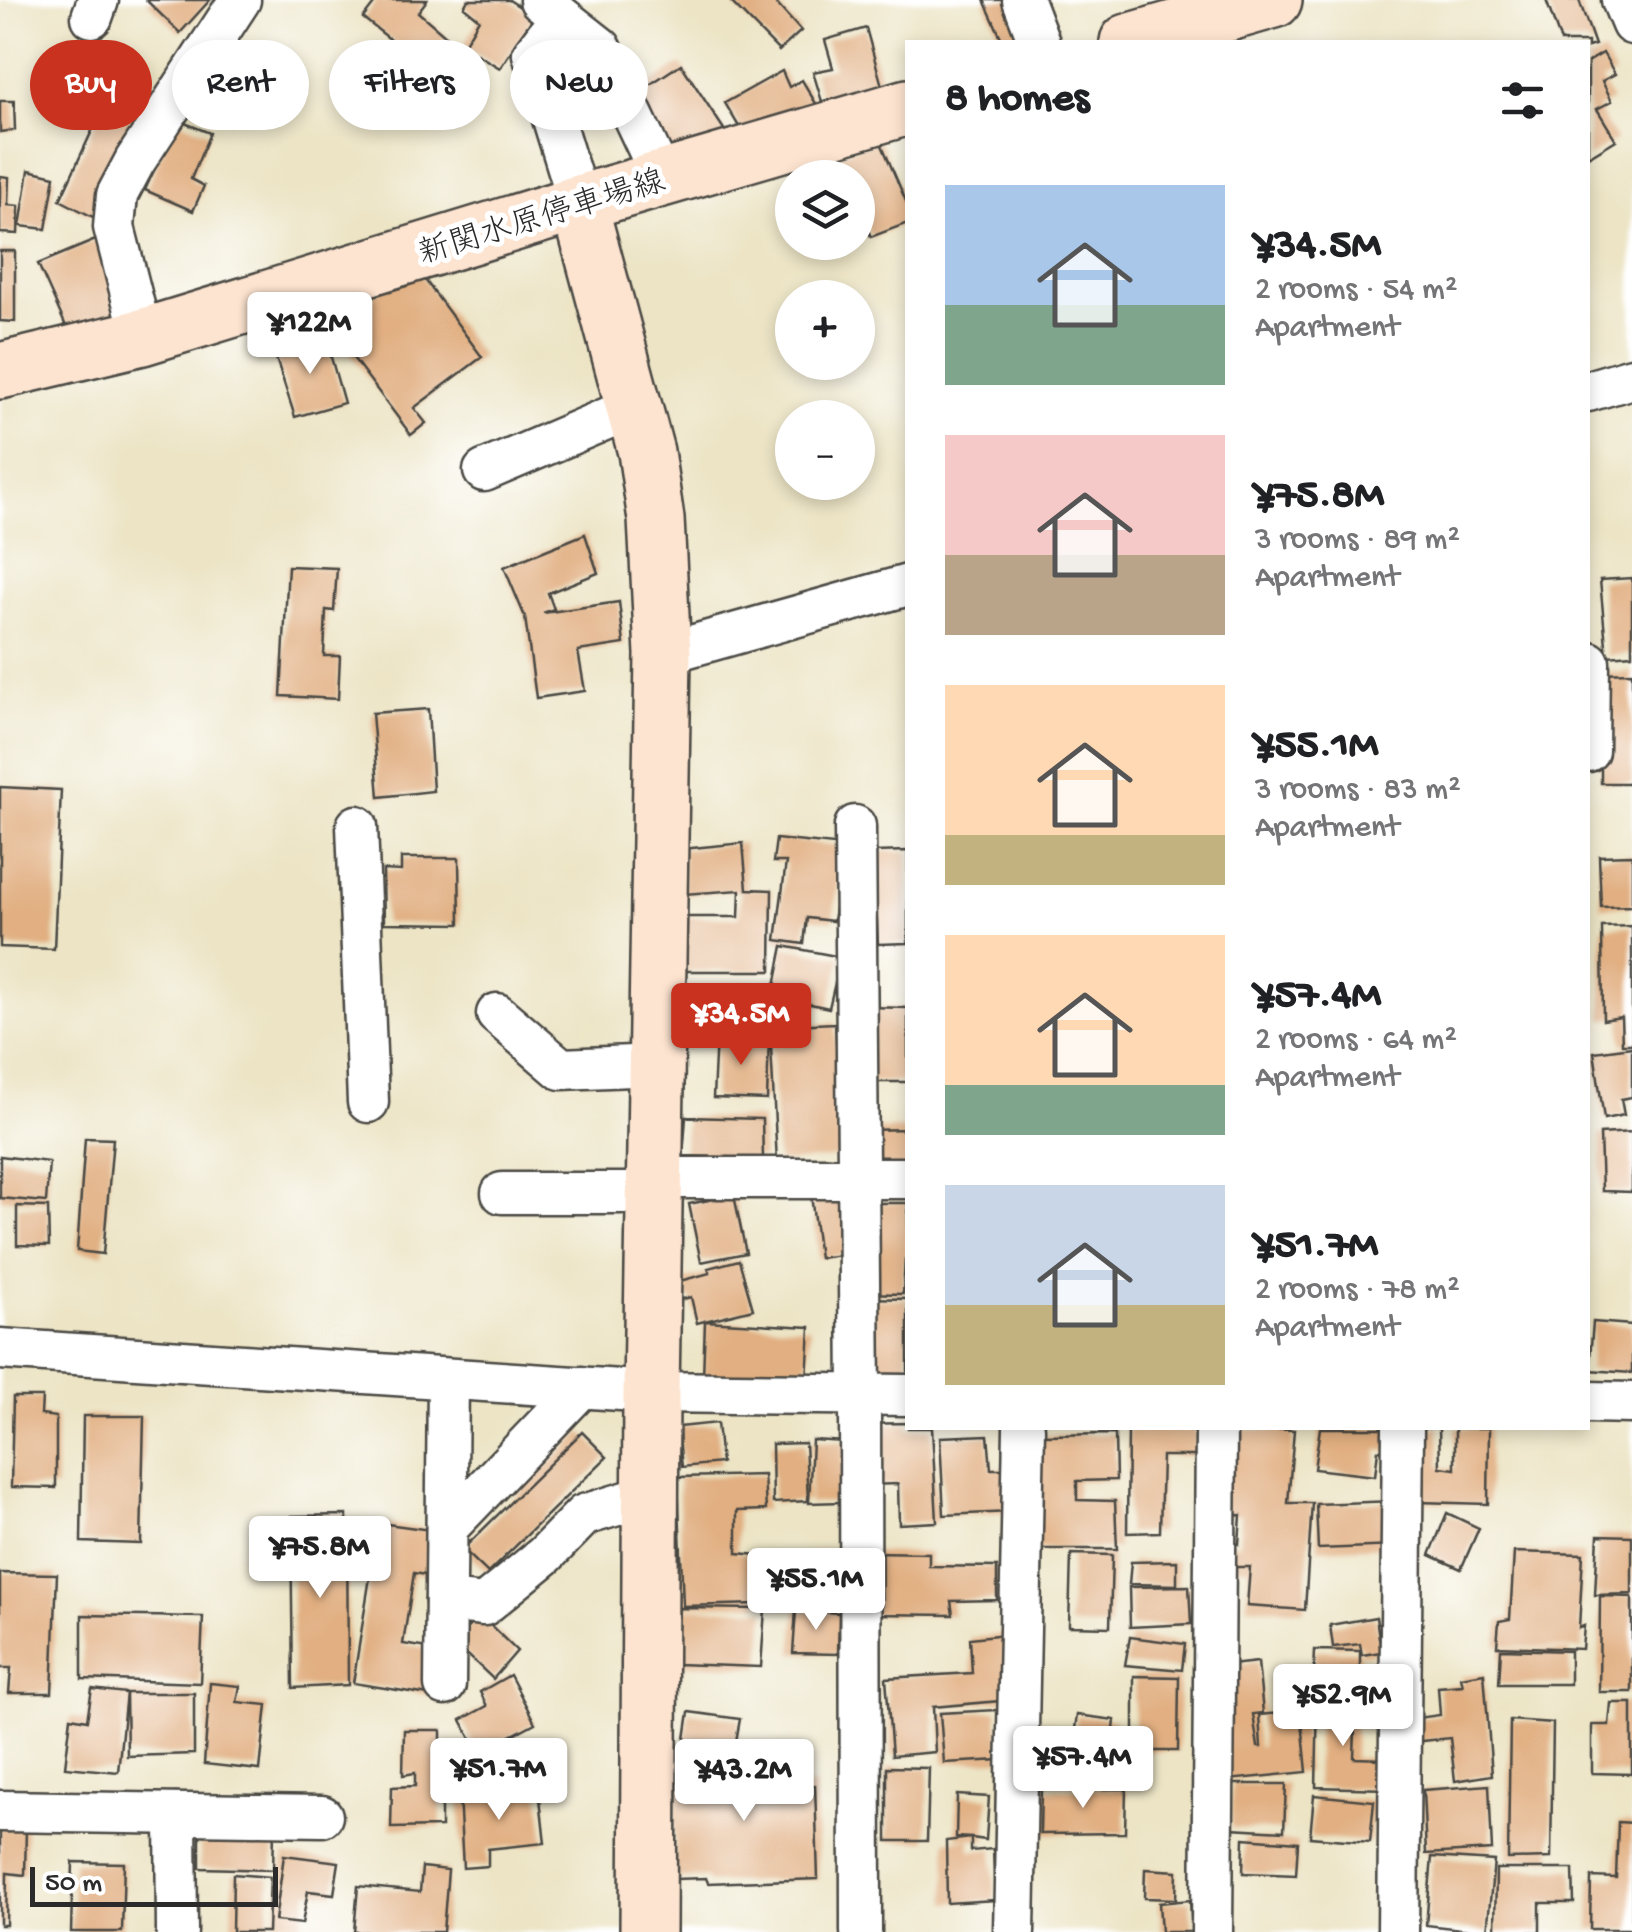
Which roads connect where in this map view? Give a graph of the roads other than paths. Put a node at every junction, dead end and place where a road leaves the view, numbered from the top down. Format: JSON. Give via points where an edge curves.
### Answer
{"nodes":[{"id":1,"x":240,"y":0,"type":"edge"},
{"id":2,"x":1023,"y":0,"type":"edge"},
{"id":3,"x":1274,"y":0,"type":"edge"},
{"id":4,"x":1622,"y":0,"type":"edge"},
{"id":5,"x":551,"y":9,"type":"edge"},
{"id":6,"x":1632,"y":24,"type":"edge"},
{"id":7,"x":1038,"y":40,"type":"edge"},
{"id":8,"x":1135,"y":40,"type":"edge"},
{"id":9,"x":905,"y":108,"type":"edge"},
{"id":10,"x":662,"y":178,"type":"junction"},
{"id":11,"x":579,"y":203,"type":"junction"},
{"id":12,"x":142,"y":336,"type":"junction"},
{"id":13,"x":0,"y":371,"type":"edge"},
{"id":14,"x":1632,"y":378,"type":"edge"},
{"id":15,"x":1590,"y":390,"type":"edge"},
{"id":16,"x":634,"y":406,"type":"junction"},
{"id":17,"x":484,"y":471,"type":"dead end"},
{"id":18,"x":905,"y":586,"type":"edge"},
{"id":19,"x":663,"y":654,"type":"junction"},
{"id":20,"x":357,"y":826,"type":"dead end"},
{"id":21,"x":855,"y":826,"type":"dead end"},
{"id":22,"x":497,"y":1014,"type":"dead end"},
{"id":23,"x":656,"y":1065,"type":"junction"},
{"id":24,"x":368,"y":1102,"type":"dead end"},
{"id":25,"x":858,"y":1178,"type":"junction"},
{"id":26,"x":905,"y":1178,"type":"edge"},
{"id":27,"x":654,"y":1186,"type":"junction"},
{"id":28,"x":502,"y":1193,"type":"dead end"},
{"id":29,"x":0,"y":1349,"type":"edge"},
{"id":30,"x":448,"y":1378,"type":"junction"},
{"id":31,"x":582,"y":1388,"type":"junction"},
{"id":32,"x":651,"y":1392,"type":"junction"},
{"id":33,"x":860,"y":1394,"type":"junction"},
{"id":34,"x":905,"y":1395,"type":"edge"},
{"id":35,"x":1590,"y":1402,"type":"edge"},
{"id":36,"x":1632,"y":1403,"type":"edge"},
{"id":37,"x":1024,"y":1430,"type":"edge"},
{"id":38,"x":1216,"y":1430,"type":"edge"},
{"id":39,"x":1403,"y":1430,"type":"edge"},
{"id":40,"x":650,"y":1495,"type":"junction"},
{"id":41,"x":447,"y":1528,"type":"junction"},
{"id":42,"x":446,"y":1601,"type":"junction"},
{"id":43,"x":445,"y":1685,"type":"dead end"},
{"id":44,"x":0,"y":1811,"type":"edge"},
{"id":45,"x":176,"y":1814,"type":"junction"},
{"id":46,"x":322,"y":1816,"type":"dead end"},
{"id":47,"x":177,"y":1932,"type":"edge"},
{"id":48,"x":648,"y":1932,"type":"edge"},
{"id":49,"x":861,"y":1932,"type":"edge"},
{"id":50,"x":1014,"y":1932,"type":"edge"},
{"id":51,"x":1212,"y":1932,"type":"edge"},
{"id":52,"x":1398,"y":1932,"type":"edge"}],
"edges":[{"from":1,"to":12,"type":"street","via":[[116,194],[114,227]]},
{"from":2,"to":7,"type":"street"},
{"from":3,"to":8,"type":"street"},
{"from":4,"to":6,"type":"street"},
{"from":5,"to":10,"type":"street","via":[[601,48]]},
{"from":5,"to":11,"type":"street","via":[[534,54]]},
{"from":9,"to":10,"type":"street","name":"新関水原停車場線"},
{"from":10,"to":11,"type":"street","name":"新関水原停車場線"},
{"from":11,"to":12,"type":"street","name":"新関水原停車場線"},
{"from":11,"to":16,"type":"street"},
{"from":12,"to":13,"type":"street","name":"新関水原停車場線"},
{"from":14,"to":15,"type":"street"},
{"from":16,"to":17,"type":"street"},
{"from":16,"to":19,"type":"street","via":[[656,519]]},
{"from":18,"to":19,"type":"street"},
{"from":19,"to":23,"type":"street"},
{"from":20,"to":24,"type":"street"},
{"from":21,"to":25,"type":"street"},
{"from":22,"to":23,"type":"street","via":[[560,1069]]},
{"from":23,"to":27,"type":"street"},
{"from":25,"to":26,"type":"street"},
{"from":25,"to":27,"type":"street"},
{"from":25,"to":33,"type":"street"},
{"from":27,"to":28,"type":"street"},
{"from":27,"to":32,"type":"street"},
{"from":29,"to":30,"type":"street"},
{"from":30,"to":31,"type":"street"},
{"from":30,"to":41,"type":"street"},
{"from":31,"to":32,"type":"street"},
{"from":31,"to":41,"type":"street"},
{"from":32,"to":33,"type":"street"},
{"from":32,"to":40,"type":"street"},
{"from":33,"to":34,"type":"street"},
{"from":33,"to":49,"type":"street"},
{"from":35,"to":36,"type":"street"},
{"from":37,"to":50,"type":"street"},
{"from":38,"to":51,"type":"street"},
{"from":39,"to":52,"type":"street"},
{"from":40,"to":42,"type":"street","via":[[584,1515],[484,1605]]},
{"from":40,"to":48,"type":"street"},
{"from":41,"to":42,"type":"street"},
{"from":42,"to":43,"type":"street"},
{"from":44,"to":45,"type":"street"},
{"from":45,"to":46,"type":"street"},
{"from":45,"to":47,"type":"street"}]}
